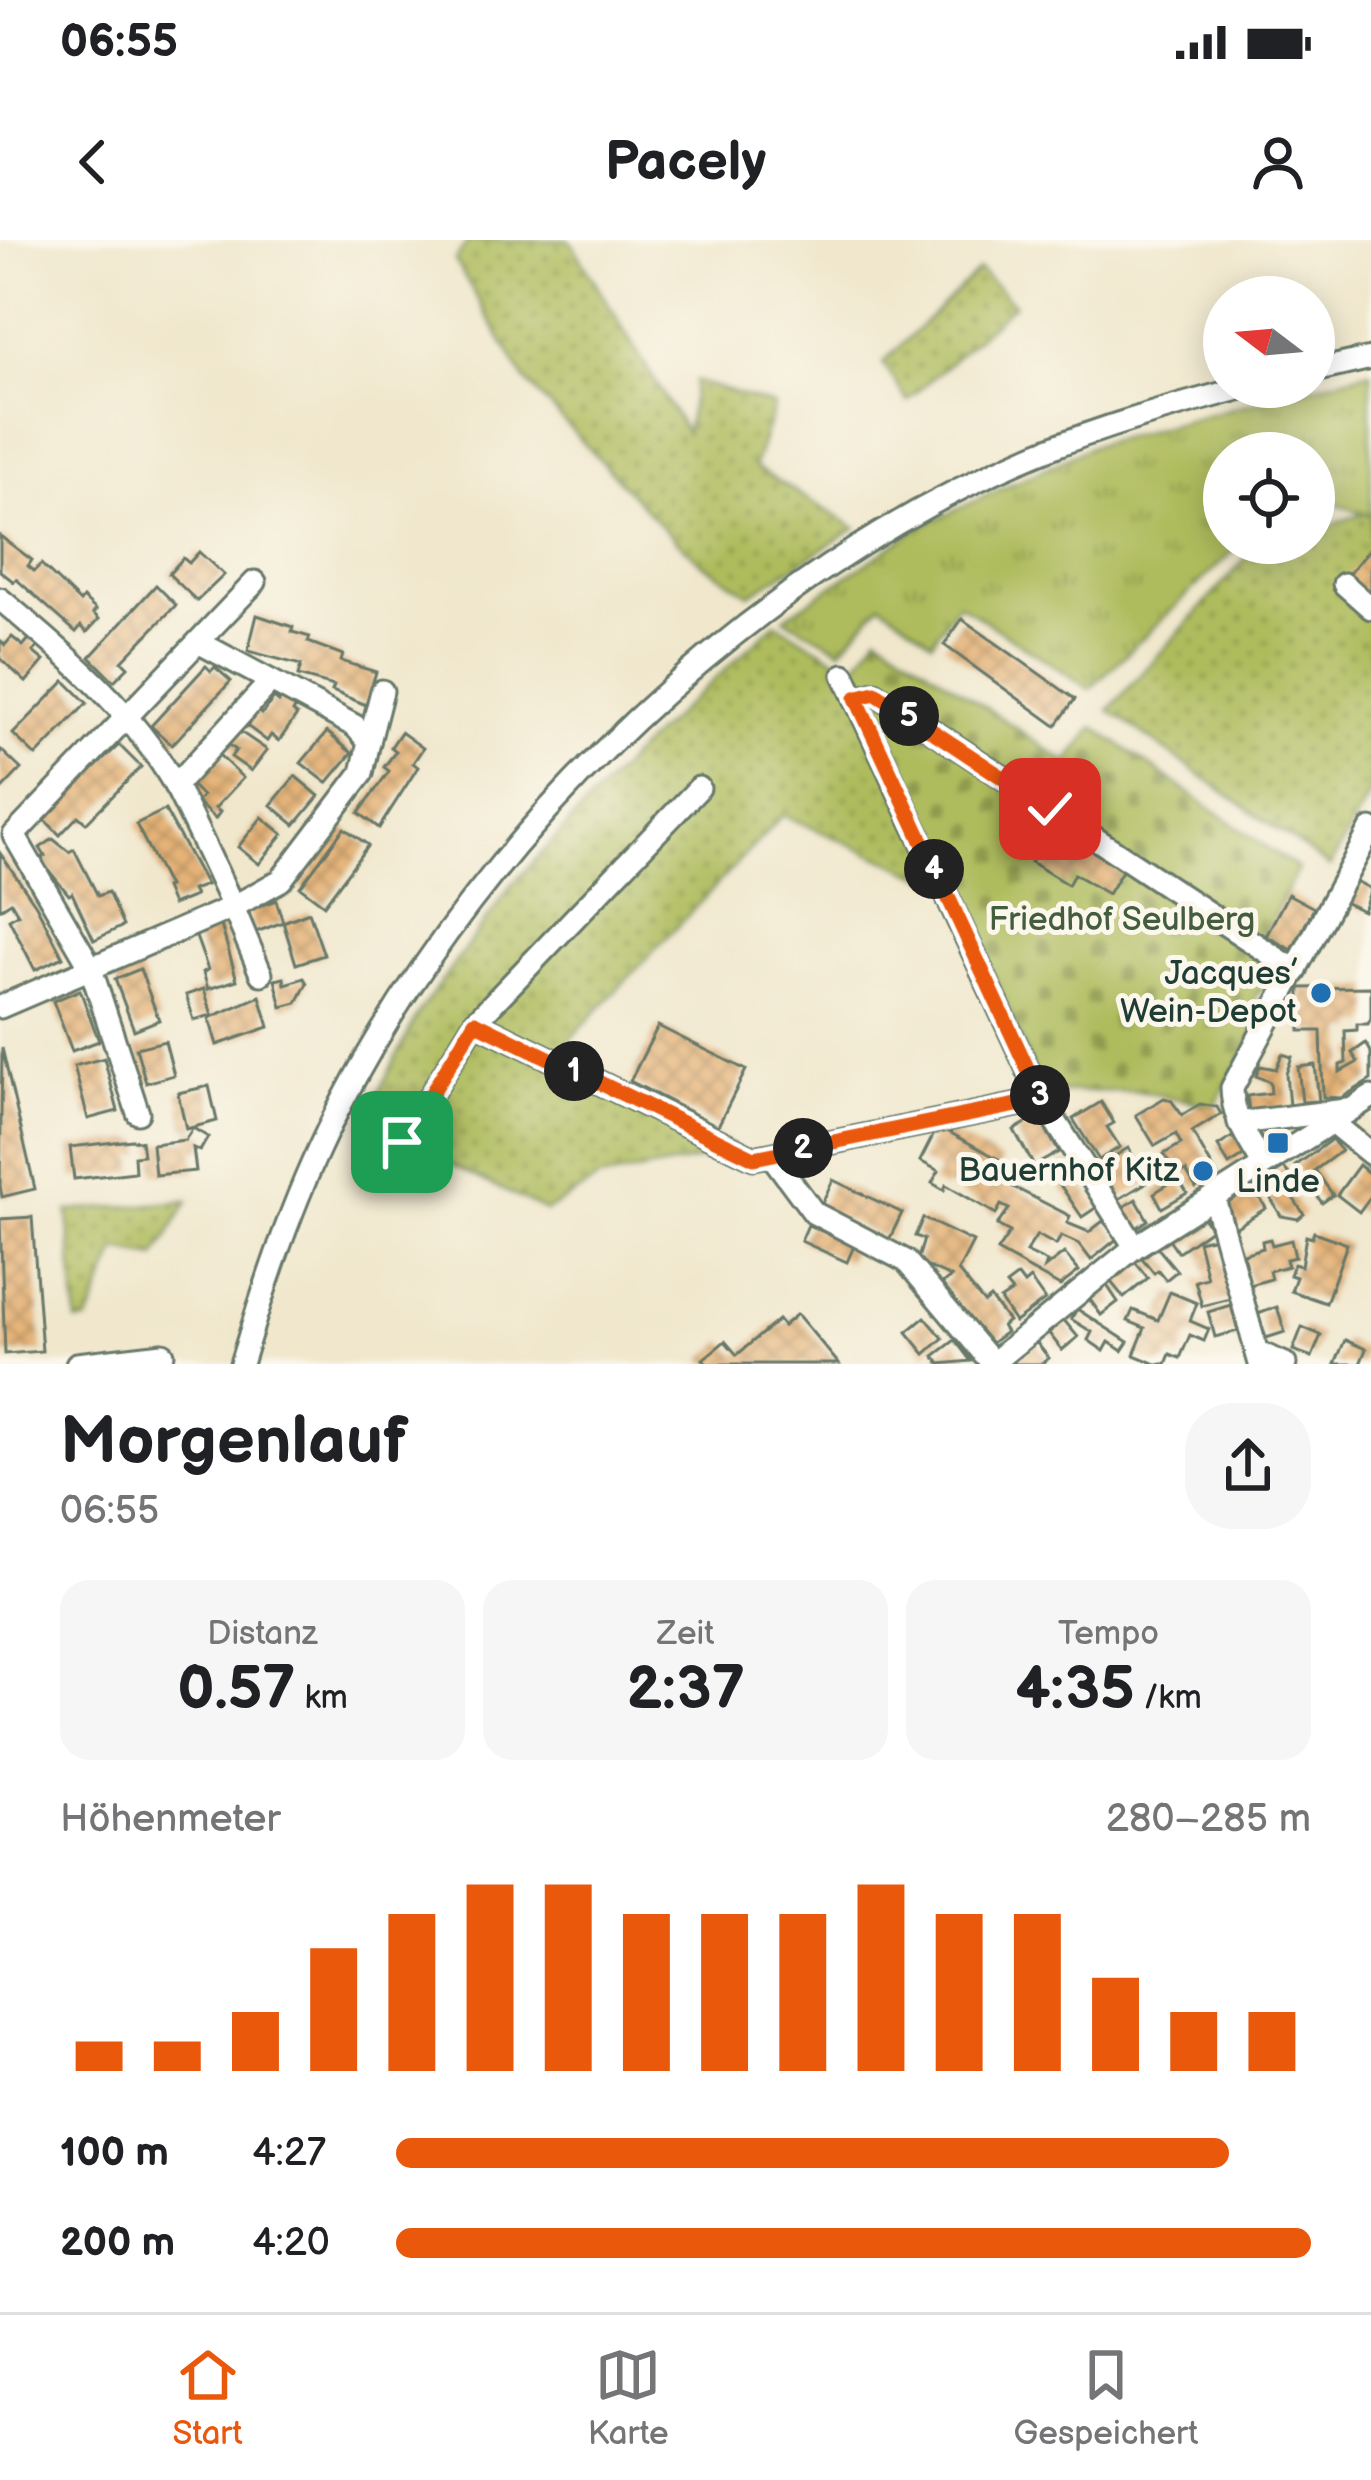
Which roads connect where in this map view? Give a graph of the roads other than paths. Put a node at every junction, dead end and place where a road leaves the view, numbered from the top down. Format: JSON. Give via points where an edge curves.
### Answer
{"nodes":[{"id":1,"x":1371,"y":358,"type":"edge"},
{"id":2,"x":1335,"y":366,"type":"edge"},
{"id":3,"x":1203,"y":400,"type":"edge"},
{"id":4,"x":255,"y":582,"type":"dead end"},
{"id":5,"x":1344,"y":584,"type":"dead end"},
{"id":6,"x":0,"y":599,"type":"edge"},
{"id":7,"x":1371,"y":608,"type":"edge"},
{"id":8,"x":200,"y":643,"type":"junction"},
{"id":9,"x":844,"y":675,"type":"dead end"},
{"id":10,"x":271,"y":681,"type":"junction"},
{"id":11,"x":382,"y":691,"type":"dead end"},
{"id":12,"x":856,"y":698,"type":"junction"},
{"id":13,"x":128,"y":719,"type":"junction"},
{"id":14,"x":369,"y":742,"type":"junction"},
{"id":15,"x":175,"y":786,"type":"junction"},
{"id":16,"x":699,"y":788,"type":"dead end"},
{"id":17,"x":1371,"y":829,"type":"edge"},
{"id":18,"x":233,"y":907,"type":"junction"},
{"id":19,"x":91,"y":966,"type":"junction"},
{"id":20,"x":1296,"y":970,"type":"junction"},
{"id":21,"x":261,"y":974,"type":"dead end"},
{"id":22,"x":0,"y":1007,"type":"edge"},
{"id":23,"x":475,"y":1022,"type":"junction"},
{"id":24,"x":1042,"y":1100,"type":"junction"},
{"id":25,"x":1362,"y":1103,"type":"edge"},
{"id":26,"x":138,"y":1113,"type":"dead end"},
{"id":27,"x":1332,"y":1122,"type":"junction"},
{"id":28,"x":1240,"y":1124,"type":"junction"},
{"id":29,"x":402,"y":1142,"type":"dead end"},
{"id":30,"x":1371,"y":1154,"type":"edge"},
{"id":31,"x":762,"y":1156,"type":"junction"},
{"id":32,"x":1263,"y":1164,"type":"junction"},
{"id":33,"x":1214,"y":1198,"type":"junction"},
{"id":34,"x":1135,"y":1247,"type":"junction"},
{"id":35,"x":163,"y":1354,"type":"dead end"},
{"id":36,"x":1258,"y":1358,"type":"edge"},
{"id":37,"x":77,"y":1364,"type":"edge"},
{"id":38,"x":242,"y":1364,"type":"edge"},
{"id":39,"x":992,"y":1364,"type":"edge"},
{"id":40,"x":1285,"y":1364,"type":"edge"}],
"edges":[{"from":1,"to":2,"type":"street"},
{"from":3,"to":38,"type":"street","via":[[1039,452],[884,533],[756,616],[624,730],[488,880],[395,1011],[312,1162]]},
{"from":4,"to":8,"type":"street"},
{"from":5,"to":7,"type":"street"},
{"from":6,"to":13,"type":"street"},
{"from":8,"to":10,"type":"street"},
{"from":8,"to":13,"type":"street"},
{"from":9,"to":12,"type":"street"},
{"from":10,"to":14,"type":"street","via":[[356,726]]},
{"from":10,"to":15,"type":"street"},
{"from":11,"to":14,"type":"street"},
{"from":12,"to":20,"type":"street","via":[[875,693]]},
{"from":12,"to":24,"type":"street"},
{"from":13,"to":15,"type":"street"},
{"from":13,"to":19,"type":"street","via":[[14,835]]},
{"from":14,"to":18,"type":"street","via":[[362,773],[280,880]]},
{"from":15,"to":18,"type":"street"},
{"from":16,"to":23,"type":"street"},
{"from":17,"to":20,"type":"street"},
{"from":18,"to":19,"type":"street"},
{"from":18,"to":21,"type":"street"},
{"from":19,"to":22,"type":"street"},
{"from":19,"to":26,"type":"street"},
{"from":20,"to":28,"type":"street","via":[[1232,1088]]},
{"from":23,"to":29,"type":"street"},
{"from":23,"to":31,"type":"street"},
{"from":24,"to":31,"type":"street"},
{"from":24,"to":34,"type":"street"},
{"from":25,"to":27,"type":"street"},
{"from":25,"to":28,"type":"street"},
{"from":27,"to":30,"type":"street"},
{"from":27,"to":32,"type":"street"},
{"from":28,"to":32,"type":"street"},
{"from":31,"to":39,"type":"street","via":[[814,1213],[906,1261]]},
{"from":32,"to":33,"type":"street"},
{"from":33,"to":34,"type":"street"},
{"from":33,"to":36,"type":"street"},
{"from":34,"to":39,"type":"street"},
{"from":35,"to":37,"type":"street"},
{"from":36,"to":40,"type":"street"}]}
